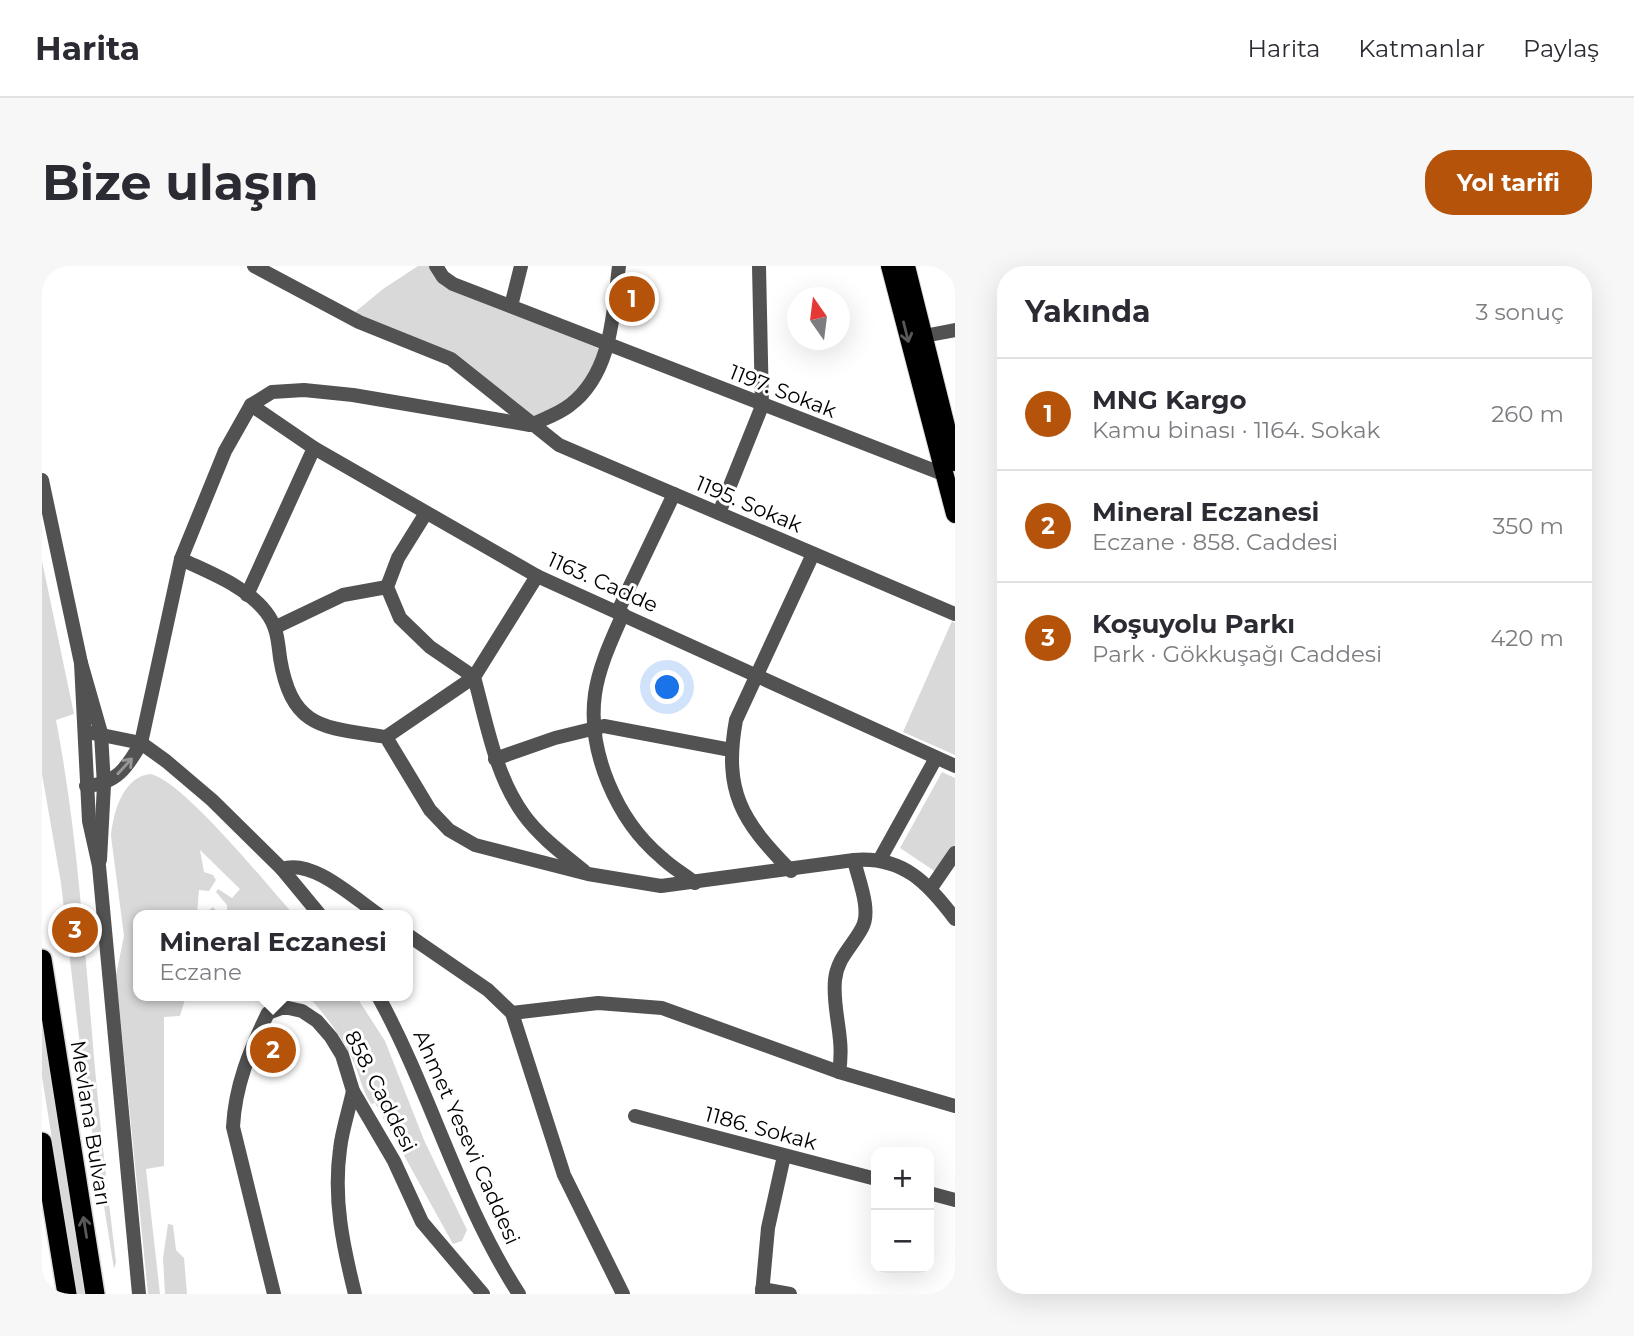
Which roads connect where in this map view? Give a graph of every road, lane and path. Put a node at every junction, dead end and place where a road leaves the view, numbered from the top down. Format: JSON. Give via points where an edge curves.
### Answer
{"nodes":[{"id":1,"x":254,"y":266,"type":"edge"},
{"id":2,"x":436,"y":266,"type":"edge"},
{"id":3,"x":521,"y":266,"type":"edge"},
{"id":4,"x":619,"y":266,"type":"edge"},
{"id":5,"x":759,"y":266,"type":"edge"},
{"id":6,"x":890,"y":266,"type":"edge"},
{"id":7,"x":906,"y":266,"type":"edge"},
{"id":8,"x":511,"y":306,"type":"junction"},
{"id":9,"x":955,"y":330,"type":"edge"},
{"id":10,"x":924,"y":336,"type":"junction"},
{"id":11,"x":608,"y":346,"type":"junction"},
{"id":12,"x":251,"y":405,"type":"junction"},
{"id":13,"x":762,"y":406,"type":"junction"},
{"id":14,"x":531,"y":425,"type":"junction"},
{"id":15,"x":314,"y":448,"type":"junction"},
{"id":16,"x":951,"y":472,"type":"edge"},
{"id":17,"x":42,"y":480,"type":"edge"},
{"id":18,"x":674,"y":494,"type":"junction"},
{"id":19,"x":426,"y":513,"type":"junction"},
{"id":20,"x":719,"y":513,"type":"junction"},
{"id":21,"x":955,"y":514,"type":"edge"},
{"id":22,"x":813,"y":554,"type":"junction"},
{"id":23,"x":181,"y":559,"type":"junction"},
{"id":24,"x":537,"y":576,"type":"junction"},
{"id":25,"x":387,"y":587,"type":"junction"},
{"id":26,"x":247,"y":595,"type":"junction"},
{"id":27,"x":621,"y":612,"type":"junction"},
{"id":28,"x":955,"y":614,"type":"edge"},
{"id":29,"x":275,"y":627,"type":"junction"},
{"id":30,"x":80,"y":663,"type":"junction"},
{"id":31,"x":756,"y":674,"type":"junction"},
{"id":32,"x":474,"y":677,"type":"junction"},
{"id":33,"x":593,"y":727,"type":"junction"},
{"id":34,"x":101,"y":733,"type":"junction"},
{"id":35,"x":84,"y":734,"type":"junction"},
{"id":36,"x":386,"y":737,"type":"junction"},
{"id":37,"x":141,"y":743,"type":"junction"},
{"id":38,"x":731,"y":750,"type":"junction"},
{"id":39,"x":936,"y":758,"type":"junction"},
{"id":40,"x":495,"y":759,"type":"junction"},
{"id":41,"x":955,"y":766,"type":"edge"},
{"id":42,"x":104,"y":785,"type":"junction"},
{"id":43,"x":86,"y":786,"type":"junction"},
{"id":44,"x":955,"y":853,"type":"edge"},
{"id":45,"x":880,"y":859,"type":"junction"},
{"id":46,"x":854,"y":860,"type":"junction"},
{"id":47,"x":99,"y":866,"type":"junction"},
{"id":48,"x":282,"y":869,"type":"junction"},
{"id":49,"x":791,"y":871,"type":"junction"},
{"id":50,"x":588,"y":874,"type":"junction"},
{"id":51,"x":695,"y":883,"type":"junction"},
{"id":52,"x":931,"y":888,"type":"junction"},
{"id":53,"x":316,"y":910,"type":"edge"},
{"id":54,"x":371,"y":910,"type":"edge"},
{"id":55,"x":955,"y":919,"type":"edge"},
{"id":56,"x":413,"y":938,"type":"edge"},
{"id":57,"x":42,"y":959,"type":"edge"},
{"id":58,"x":381,"y":1001,"type":"edge"},
{"id":59,"x":512,"y":1013,"type":"junction"},
{"id":60,"x":839,"y":1072,"type":"junction"},
{"id":61,"x":353,"y":1091,"type":"junction"},
{"id":62,"x":955,"y":1107,"type":"edge"},
{"id":63,"x":635,"y":1116,"type":"dead end"},
{"id":64,"x":42,"y":1142,"type":"edge"},
{"id":65,"x":784,"y":1156,"type":"junction"},
{"id":66,"x":871,"y":1179,"type":"edge"},
{"id":67,"x":934,"y":1194,"type":"edge"},
{"id":68,"x":955,"y":1200,"type":"edge"},
{"id":69,"x":481,"y":1292,"type":"edge"},
{"id":70,"x":762,"y":1292,"type":"edge"},
{"id":71,"x":67,"y":1294,"type":"edge"},
{"id":72,"x":95,"y":1294,"type":"edge"},
{"id":73,"x":139,"y":1294,"type":"edge"},
{"id":74,"x":274,"y":1294,"type":"edge"},
{"id":75,"x":355,"y":1294,"type":"edge"},
{"id":76,"x":464,"y":1294,"type":"edge"},
{"id":77,"x":519,"y":1294,"type":"edge"},
{"id":78,"x":623,"y":1294,"type":"edge"},
{"id":79,"x":790,"y":1294,"type":"edge"}],
"edges":[{"from":1,"to":14,"type":"street","name":"1195. Sokak","via":[[359,322],[451,359]]},
{"from":2,"to":8,"type":"street","name":"1197. Sokak","via":[[453,284]]},
{"from":3,"to":8,"type":"street"},
{"from":4,"to":11,"type":"street"},
{"from":5,"to":13,"type":"street"},
{"from":6,"to":16,"type":"main road","one_way":true},
{"from":7,"to":10,"type":"main road"},
{"from":8,"to":11,"type":"street","name":"1197. Sokak"},
{"from":9,"to":10,"type":"street"},
{"from":10,"to":16,"type":"main road"},
{"from":11,"to":13,"type":"street","name":"1197. Sokak"},
{"from":11,"to":14,"type":"street","via":[[589,385],[569,406]]},
{"from":12,"to":14,"type":"street","via":[[272,392],[304,390]]},
{"from":12,"to":15,"type":"street","name":"1163. Cadde"},
{"from":12,"to":23,"type":"street","via":[[225,451]]},
{"from":13,"to":16,"type":"street","name":"1197. Sokak"},
{"from":13,"to":20,"type":"street"},
{"from":14,"to":18,"type":"street","name":"1195. Sokak","via":[[559,445]]},
{"from":15,"to":19,"type":"street","name":"1163. Cadde"},
{"from":15,"to":26,"type":"street"},
{"from":16,"to":21,"type":"main road"},
{"from":17,"to":30,"type":"street"},
{"from":18,"to":20,"type":"street","name":"1195. Sokak"},
{"from":18,"to":27,"type":"street"},
{"from":19,"to":24,"type":"street","name":"1163. Cadde"},
{"from":19,"to":25,"type":"street","via":[[398,558]]},
{"from":20,"to":22,"type":"street","name":"1195. Sokak"},
{"from":22,"to":28,"type":"street","name":"1195. Sokak"},
{"from":22,"to":31,"type":"street"},
{"from":23,"to":26,"type":"street"},
{"from":23,"to":37,"type":"street"},
{"from":24,"to":27,"type":"street","name":"1163. Cadde"},
{"from":24,"to":32,"type":"street"},
{"from":25,"to":29,"type":"street","via":[[343,595]]},
{"from":25,"to":32,"type":"street","via":[[400,618],[430,647]]},
{"from":26,"to":29,"type":"street","via":[[266,611]]},
{"from":27,"to":31,"type":"street","name":"1163. Cadde"},
{"from":27,"to":33,"type":"street","via":[[595,693]]},
{"from":29,"to":36,"type":"street","via":[[284,679],[298,710],[319,726]]},
{"from":30,"to":34,"type":"street"},
{"from":30,"to":35,"type":"street"},
{"from":31,"to":38,"type":"street","via":[[736,720]]},
{"from":31,"to":39,"type":"street","name":"1163. Cadde"},
{"from":32,"to":36,"type":"street"},
{"from":32,"to":40,"type":"street"},
{"from":33,"to":38,"type":"street"},
{"from":33,"to":40,"type":"street"},
{"from":33,"to":51,"type":"street","via":[[612,791],[632,824],[659,856]]},
{"from":34,"to":35,"type":"street"},
{"from":34,"to":37,"type":"street"},
{"from":34,"to":42,"type":"street"},
{"from":35,"to":43,"type":"street"},
{"from":36,"to":50,"type":"street","via":[[430,810],[449,830],[475,845]]},
{"from":42,"to":37,"type":"street","one_way":true,"via":[[128,765]]},
{"from":37,"to":48,"type":"street","via":[[212,800]]},
{"from":38,"to":49,"type":"street","via":[[732,778],[740,805],[758,837]]},
{"from":39,"to":41,"type":"street","name":"1163. Cadde"},
{"from":39,"to":45,"type":"street"},
{"from":40,"to":50,"type":"street","via":[[525,817]]},
{"from":42,"to":43,"type":"street"},
{"from":42,"to":47,"type":"street"},
{"from":43,"to":47,"type":"street"},
{"from":44,"to":52,"type":"street"},
{"from":45,"to":46,"type":"street"},
{"from":45,"to":52,"type":"street","via":[[909,871]]},
{"from":46,"to":49,"type":"street"},
{"from":46,"to":60,"type":"street","via":[[865,913],[863,928],[844,953],[836,975],[842,1032]]},
{"from":47,"to":73,"type":"street"},
{"from":48,"to":53,"type":"street"},
{"from":48,"to":54,"type":"street","via":[[308,868]]},
{"from":49,"to":51,"type":"street"},
{"from":50,"to":51,"type":"street","via":[[661,886]]},
{"from":52,"to":55,"type":"street"},
{"from":56,"to":59,"type":"street","via":[[488,990]]},
{"from":72,"to":57,"type":"highway","name":"Mevlana Bulvarı","one_way":true},
{"from":58,"to":77,"type":"street","name":"Ahmet Yesevi Caddesi","via":[[486,1237]]},
{"from":59,"to":60,"type":"street","via":[[598,1003],[646,1005],[692,1016]]},
{"from":59,"to":78,"type":"street","via":[[564,1175]]},
{"from":60,"to":62,"type":"street"},
{"from":61,"to":69,"type":"street","name":"858. Caddesi","via":[[394,1161],[422,1222]]},
{"from":61,"to":74,"type":"street","name":"858. Caddesi","via":[[342,1055],[317,1021],[292,1008],[268,1013],[249,1052],[234,1104],[233,1127]]},
{"from":61,"to":75,"type":"street","via":[[340,1149],[338,1196],[340,1234]]},
{"from":63,"to":65,"type":"street","name":"1186. Sokak"},
{"from":64,"to":71,"type":"highway"},
{"from":65,"to":66,"type":"street","name":"1186. Sokak"},
{"from":65,"to":70,"type":"street","via":[[768,1228]]},
{"from":67,"to":68,"type":"street"},
{"from":69,"to":76,"type":"street"},
{"from":70,"to":79,"type":"street"}]}
